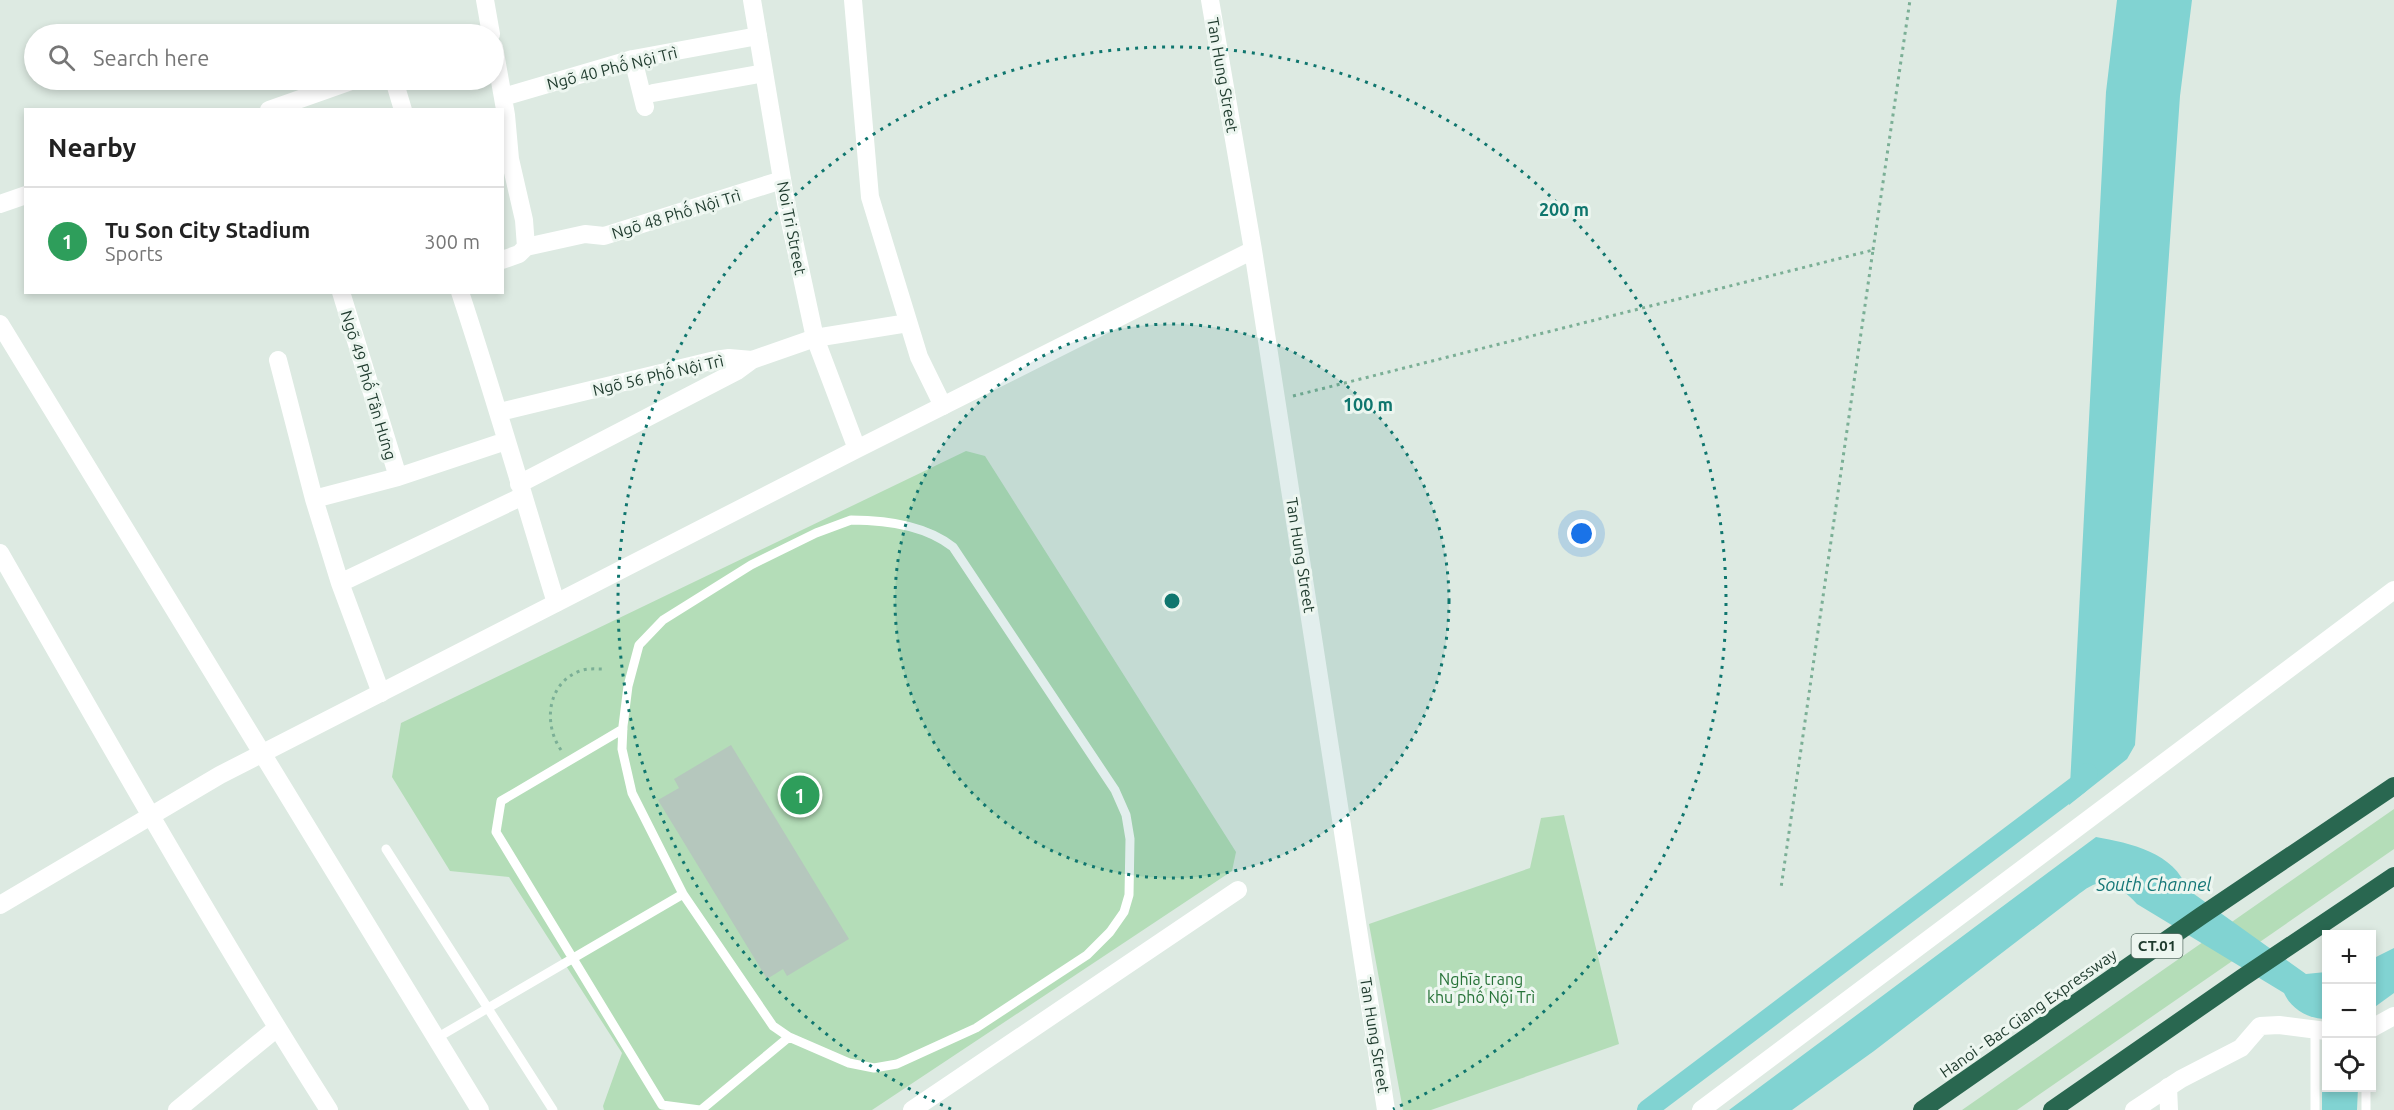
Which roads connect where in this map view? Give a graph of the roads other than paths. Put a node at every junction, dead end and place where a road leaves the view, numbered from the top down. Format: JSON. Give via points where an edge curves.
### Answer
{"nodes":[{"id":1,"x":485,"y":0,"type":"edge"},
{"id":2,"x":752,"y":0,"type":"edge"},
{"id":3,"x":853,"y":0,"type":"edge"},
{"id":4,"x":1210,"y":0,"type":"edge"},
{"id":5,"x":489,"y":24,"type":"edge"},
{"id":6,"x":758,"y":36,"type":"junction"},
{"id":7,"x":633,"y":59,"type":"junction"},
{"id":8,"x":764,"y":73,"type":"junction"},
{"id":9,"x":327,"y":90,"type":"edge"},
{"id":10,"x":397,"y":90,"type":"edge"},
{"id":11,"x":502,"y":90,"type":"edge"},
{"id":12,"x":503,"y":97,"type":"junction"},
{"id":13,"x":279,"y":108,"type":"edge"},
{"id":14,"x":403,"y":108,"type":"edge"},
{"id":15,"x":782,"y":180,"type":"junction"},
{"id":16,"x":24,"y":196,"type":"edge"},
{"id":17,"x":0,"y":204,"type":"edge"},
{"id":18,"x":526,"y":247,"type":"junction"},
{"id":19,"x":1253,"y":250,"type":"junction"},
{"id":20,"x":504,"y":259,"type":"edge"},
{"id":21,"x":342,"y":294,"type":"edge"},
{"id":22,"x":461,"y":294,"type":"edge"},
{"id":23,"x":908,"y":323,"type":"junction"},
{"id":24,"x":0,"y":324,"type":"edge"},
{"id":25,"x":815,"y":338,"type":"junction"},
{"id":26,"x":278,"y":360,"type":"dead end"},
{"id":27,"x":752,"y":360,"type":"junction"},
{"id":28,"x":943,"y":406,"type":"junction"},
{"id":29,"x":500,"y":412,"type":"junction"},
{"id":30,"x":506,"y":441,"type":"junction"},
{"id":31,"x":857,"y":449,"type":"junction"},
{"id":32,"x":398,"y":477,"type":"junction"},
{"id":33,"x":521,"y":490,"type":"junction"},
{"id":34,"x":314,"y":499,"type":"junction"},
{"id":35,"x":0,"y":553,"type":"edge"},
{"id":36,"x":340,"y":583,"type":"junction"},
{"id":37,"x":2394,"y":590,"type":"edge"},
{"id":38,"x":556,"y":603,"type":"junction"},
{"id":39,"x":381,"y":693,"type":"junction"},
{"id":40,"x":623,"y":729,"type":"junction"},
{"id":41,"x":262,"y":754,"type":"junction"},
{"id":42,"x":2394,"y":786,"type":"edge"},
{"id":43,"x":150,"y":817,"type":"junction"},
{"id":44,"x":386,"y":849,"type":"dead end"},
{"id":45,"x":2394,"y":876,"type":"edge"},
{"id":46,"x":1238,"y":890,"type":"dead end"},
{"id":47,"x":682,"y":894,"type":"junction"},
{"id":48,"x":0,"y":905,"type":"edge"},
{"id":49,"x":573,"y":958,"type":"junction"},
{"id":50,"x":488,"y":1008,"type":"junction"},
{"id":51,"x":2394,"y":1016,"type":"edge"},
{"id":52,"x":2376,"y":1026,"type":"edge"},
{"id":53,"x":277,"y":1028,"type":"junction"},
{"id":54,"x":2321,"y":1030,"type":"edge"},
{"id":55,"x":789,"y":1037,"type":"junction"},
{"id":56,"x":435,"y":1039,"type":"junction"},
{"id":57,"x":2168,"y":1087,"type":"junction"},
{"id":58,"x":2366,"y":1092,"type":"edge"},
{"id":59,"x":177,"y":1110,"type":"edge"},
{"id":60,"x":329,"y":1110,"type":"edge"},
{"id":61,"x":480,"y":1110,"type":"edge"},
{"id":62,"x":553,"y":1110,"type":"edge"},
{"id":63,"x":700,"y":1110,"type":"edge"},
{"id":64,"x":912,"y":1110,"type":"edge"},
{"id":65,"x":1386,"y":1110,"type":"edge"},
{"id":66,"x":1701,"y":1110,"type":"edge"},
{"id":67,"x":1922,"y":1110,"type":"edge"},
{"id":68,"x":2052,"y":1110,"type":"edge"},
{"id":69,"x":2134,"y":1110,"type":"edge"},
{"id":70,"x":2169,"y":1110,"type":"edge"},
{"id":71,"x":2315,"y":1110,"type":"edge"},
{"id":72,"x":2366,"y":1110,"type":"edge"}],
"edges":[{"from":1,"to":5,"type":"street"},
{"from":2,"to":6,"type":"street","name":"Noi Tri Street"},
{"from":3,"to":23,"type":"street","via":[[870,197]]},
{"from":4,"to":19,"type":"street","name":"Tan Hung Street"},
{"from":6,"to":7,"type":"street","name":"Ngõ 40 Phố Nội Trì"},
{"from":6,"to":8,"type":"street","name":"Noi Tri Street"},
{"from":7,"to":8,"type":"street","via":[[649,100]]},
{"from":7,"to":12,"type":"street","name":"Ngõ 40 Phố Nội Trì"},
{"from":8,"to":15,"type":"street","name":"Noi Tri Street"},
{"from":9,"to":13,"type":"street"},
{"from":10,"to":14,"type":"street"},
{"from":11,"to":12,"type":"street"},
{"from":12,"to":18,"type":"street"},
{"from":15,"to":18,"type":"street","name":"Ngõ 48 Phố Nội Trì","via":[[604,236],[585,234]]},
{"from":15,"to":25,"type":"street","name":"Noi Tri Street"},
{"from":16,"to":17,"type":"street"},
{"from":18,"to":20,"type":"street","name":"Ngõ 48 Phố Nội Trì"},
{"from":19,"to":28,"type":"street"},
{"from":19,"to":65,"type":"street","name":"Tan Hung Street"},
{"from":21,"to":32,"type":"street","name":"Ngõ 49 Phố Tân Hưng"},
{"from":22,"to":29,"type":"street"},
{"from":23,"to":25,"type":"street","name":"Ngõ 56 Phố Nội Trì"},
{"from":23,"to":28,"type":"street","via":[[918,357]]},
{"from":24,"to":41,"type":"street"},
{"from":25,"to":27,"type":"street","name":"Ngõ 56 Phố Nội Trì"},
{"from":25,"to":31,"type":"street","name":"Noi Tri Street"},
{"from":26,"to":34,"type":"street"},
{"from":27,"to":29,"type":"street","name":"Ngõ 56 Phố Nội Trì","via":[[715,360]]},
{"from":27,"to":33,"type":"street","via":[[737,372]]},
{"from":28,"to":31,"type":"street"},
{"from":29,"to":30,"type":"street"},
{"from":30,"to":32,"type":"street"},
{"from":30,"to":33,"type":"street"},
{"from":31,"to":38,"type":"street"},
{"from":32,"to":34,"type":"street"},
{"from":33,"to":36,"type":"street"},
{"from":33,"to":38,"type":"street"},
{"from":34,"to":36,"type":"street"},
{"from":35,"to":43,"type":"street"},
{"from":36,"to":39,"type":"street"},
{"from":37,"to":66,"type":"street"},
{"from":38,"to":39,"type":"street"},
{"from":39,"to":41,"type":"street"},
{"from":40,"to":47,"type":"lane","via":[[622,749],[632,793]]},
{"from":40,"to":49,"type":"lane","via":[[501,801],[496,832]]},
{"from":40,"to":55,"type":"lane","via":[[639,645],[663,620],[751,565],[816,533],[851,520],[891,523],[930,532],[953,547],[1115,790],[1126,814],[1130,839],[1129,895],[1124,912],[1110,932],[1087,955],[976,1028],[897,1064],[874,1068],[849,1063]]},
{"from":41,"to":43,"type":"street"},
{"from":41,"to":56,"type":"street"},
{"from":42,"to":67,"type":"highway","name":"Hanoi - Bac Giang Expressway","number":"CT.01"},
{"from":43,"to":48,"type":"street"},
{"from":43,"to":53,"type":"street"},
{"from":44,"to":50,"type":"lane"},
{"from":45,"to":68,"type":"highway"},
{"from":46,"to":64,"type":"street"},
{"from":47,"to":49,"type":"lane"},
{"from":47,"to":55,"type":"lane","via":[[773,1026]]},
{"from":49,"to":50,"type":"lane"},
{"from":49,"to":63,"type":"lane","via":[[662,1105]]},
{"from":50,"to":56,"type":"lane"},
{"from":50,"to":62,"type":"lane"},
{"from":51,"to":52,"type":"street"},
{"from":53,"to":59,"type":"street"},
{"from":53,"to":60,"type":"street"},
{"from":54,"to":57,"type":"street","via":[[2260,1026],[2241,1048]]},
{"from":54,"to":71,"type":"lane"},
{"from":55,"to":63,"type":"lane"},
{"from":56,"to":61,"type":"street"},
{"from":57,"to":69,"type":"street"},
{"from":57,"to":70,"type":"street"},
{"from":58,"to":72,"type":"lane"}]}
